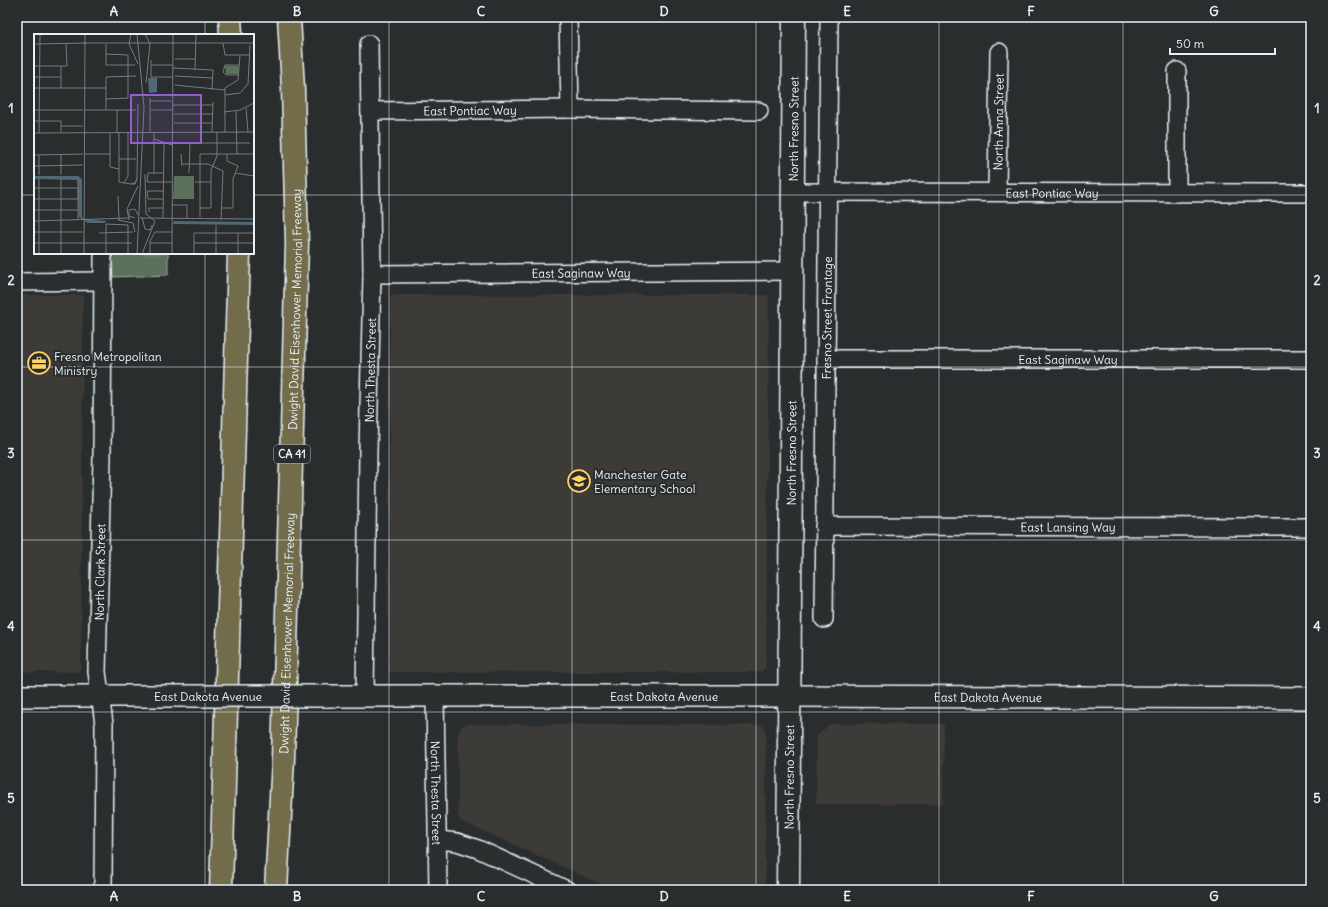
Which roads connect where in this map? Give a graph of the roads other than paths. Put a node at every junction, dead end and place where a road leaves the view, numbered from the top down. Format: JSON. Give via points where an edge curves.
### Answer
{"nodes":[{"id":1,"x":230,"y":17,"type":"edge"},
{"id":2,"x":289,"y":17,"type":"edge"},
{"id":3,"x":568,"y":17,"type":"edge"},
{"id":4,"x":794,"y":17,"type":"edge"},
{"id":5,"x":829,"y":17,"type":"edge"},
{"id":6,"x":231,"y":34,"type":"edge"},
{"id":7,"x":369,"y":44,"type":"dead end"},
{"id":8,"x":999,"y":52,"type":"dead end"},
{"id":9,"x":1177,"y":71,"type":"dead end"},
{"id":10,"x":570,"y":109,"type":"junction"},
{"id":11,"x":370,"y":111,"type":"junction"},
{"id":12,"x":759,"y":111,"type":"dead end"},
{"id":13,"x":792,"y":192,"type":"junction"},
{"id":14,"x":997,"y":192,"type":"junction"},
{"id":15,"x":827,"y":193,"type":"junction"},
{"id":16,"x":1177,"y":193,"type":"junction"},
{"id":17,"x":1311,"y":193,"type":"edge"},
{"id":18,"x":103,"y":254,"type":"edge"},
{"id":19,"x":239,"y":254,"type":"edge"},
{"id":20,"x":791,"y":272,"type":"junction"},
{"id":21,"x":372,"y":274,"type":"junction"},
{"id":22,"x":102,"y":281,"type":"junction"},
{"id":23,"x":17,"y":282,"type":"edge"},
{"id":24,"x":826,"y":359,"type":"junction"},
{"id":25,"x":1311,"y":359,"type":"edge"},
{"id":26,"x":824,"y":526,"type":"junction"},
{"id":27,"x":1311,"y":527,"type":"edge"},
{"id":28,"x":824,"y":619,"type":"dead end"},
{"id":29,"x":100,"y":695,"type":"junction"},
{"id":30,"x":17,"y":696,"type":"edge"},
{"id":31,"x":365,"y":696,"type":"junction"},
{"id":32,"x":435,"y":696,"type":"junction"},
{"id":33,"x":790,"y":696,"type":"junction"},
{"id":34,"x":1311,"y":698,"type":"edge"},
{"id":35,"x":438,"y":840,"type":"junction"},
{"id":36,"x":104,"y":890,"type":"edge"},
{"id":37,"x":221,"y":890,"type":"edge"},
{"id":38,"x":276,"y":890,"type":"edge"},
{"id":39,"x":438,"y":890,"type":"edge"},
{"id":40,"x":567,"y":890,"type":"edge"},
{"id":41,"x":788,"y":890,"type":"edge"}],
"edges":[{"from":1,"to":6,"type":"highway"},
{"from":2,"to":38,"type":"highway","name":"Dwight David Eisenhower Memorial Freeway","number":"CA 41","via":[[297,244],[283,752]]},
{"from":3,"to":10,"type":"street"},
{"from":4,"to":13,"type":"main road","name":"North Fresno Street"},
{"from":5,"to":15,"type":"street","name":"Fresno Street Frontage"},
{"from":7,"to":11,"type":"street","name":"North Thesta Street"},
{"from":8,"to":14,"type":"street","name":"North Anna Street"},
{"from":9,"to":16,"type":"street"},
{"from":10,"to":11,"type":"street","name":"East Pontiac Way"},
{"from":10,"to":12,"type":"street","name":"East Pontiac Way"},
{"from":11,"to":21,"type":"street","name":"North Thesta Street"},
{"from":13,"to":15,"type":"street","name":"East Pontiac Way"},
{"from":13,"to":20,"type":"main road","name":"North Fresno Street"},
{"from":14,"to":15,"type":"street","name":"East Pontiac Way"},
{"from":14,"to":16,"type":"street","name":"East Pontiac Way"},
{"from":15,"to":24,"type":"street","name":"Fresno Street Frontage"},
{"from":16,"to":17,"type":"street","name":"East Pontiac Way"},
{"from":18,"to":22,"type":"street","name":"North Clark Street"},
{"from":19,"to":37,"type":"highway"},
{"from":20,"to":21,"type":"street","name":"East Saginaw Way"},
{"from":20,"to":33,"type":"main road","name":"North Fresno Street"},
{"from":21,"to":31,"type":"street","name":"North Thesta Street"},
{"from":22,"to":23,"type":"street"},
{"from":22,"to":29,"type":"street","name":"North Clark Street","via":[[102,456],[97,672]]},
{"from":24,"to":25,"type":"street","name":"East Saginaw Way"},
{"from":24,"to":26,"type":"street","name":"Fresno Street Frontage"},
{"from":26,"to":27,"type":"street","name":"East Lansing Way"},
{"from":26,"to":28,"type":"street","name":"Fresno Street Frontage"},
{"from":29,"to":30,"type":"street","name":"East Dakota Avenue"},
{"from":29,"to":31,"type":"street","name":"East Dakota Avenue","bridge":true},
{"from":29,"to":36,"type":"street","name":"North Clark Street","via":[[104,724]]},
{"from":31,"to":32,"type":"street","name":"East Dakota Avenue"},
{"from":32,"to":33,"type":"street","name":"East Dakota Avenue"},
{"from":32,"to":35,"type":"street","name":"North Thesta Street"},
{"from":33,"to":34,"type":"street","name":"East Dakota Avenue"},
{"from":33,"to":41,"type":"main road","name":"North Fresno Street"},
{"from":35,"to":39,"type":"street","name":"North Thesta Street"},
{"from":35,"to":40,"type":"street","via":[[478,848]]}]}
